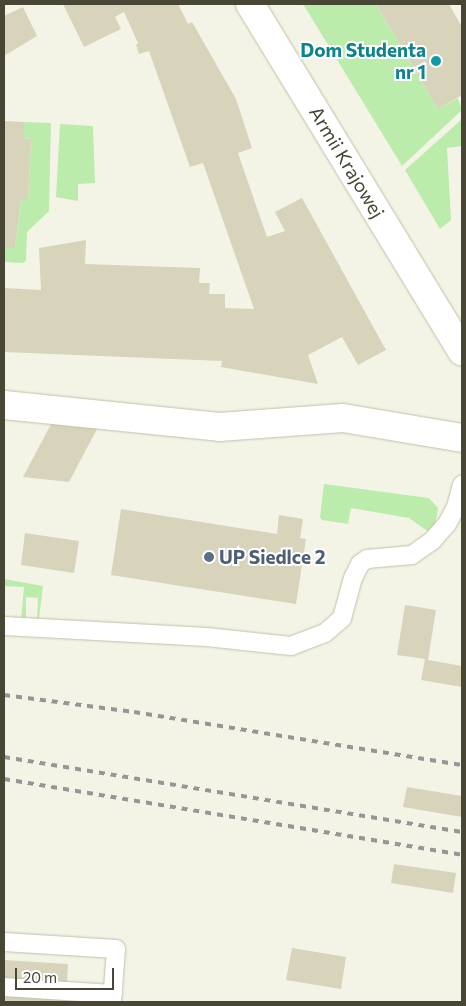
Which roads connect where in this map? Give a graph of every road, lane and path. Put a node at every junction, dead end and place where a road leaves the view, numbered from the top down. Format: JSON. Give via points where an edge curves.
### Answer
{"nodes":[{"id":1,"x":250,"y":4,"type":"edge"},
{"id":2,"x":428,"y":295,"type":"junction"},
{"id":3,"x":462,"y":317,"type":"edge"},
{"id":4,"x":462,"y":351,"type":"edge"},
{"id":5,"x":4,"y":404,"type":"edge"},
{"id":6,"x":462,"y":438,"type":"edge"},
{"id":7,"x":462,"y":485,"type":"edge"},
{"id":8,"x":4,"y":626,"type":"edge"},
{"id":9,"x":4,"y":942,"type":"edge"},
{"id":10,"x":4,"y":988,"type":"edge"},
{"id":11,"x":113,"y":998,"type":"edge"}],
"edges":[{"from":1,"to":2,"type":"street","name":"Armii Krajowej"},
{"from":2,"to":3,"type":"street"},
{"from":2,"to":4,"type":"street","name":"Armii Krajowej"},
{"from":5,"to":6,"type":"street","via":[[219,427],[343,418]]},
{"from":7,"to":8,"type":"lane","via":[[447,524],[432,541],[412,555],[367,559],[360,564],[342,618],[325,633],[291,646],[207,636]]},
{"from":9,"to":11,"type":"lane","via":[[116,949]]},
{"from":10,"to":11,"type":"lane"}]}
